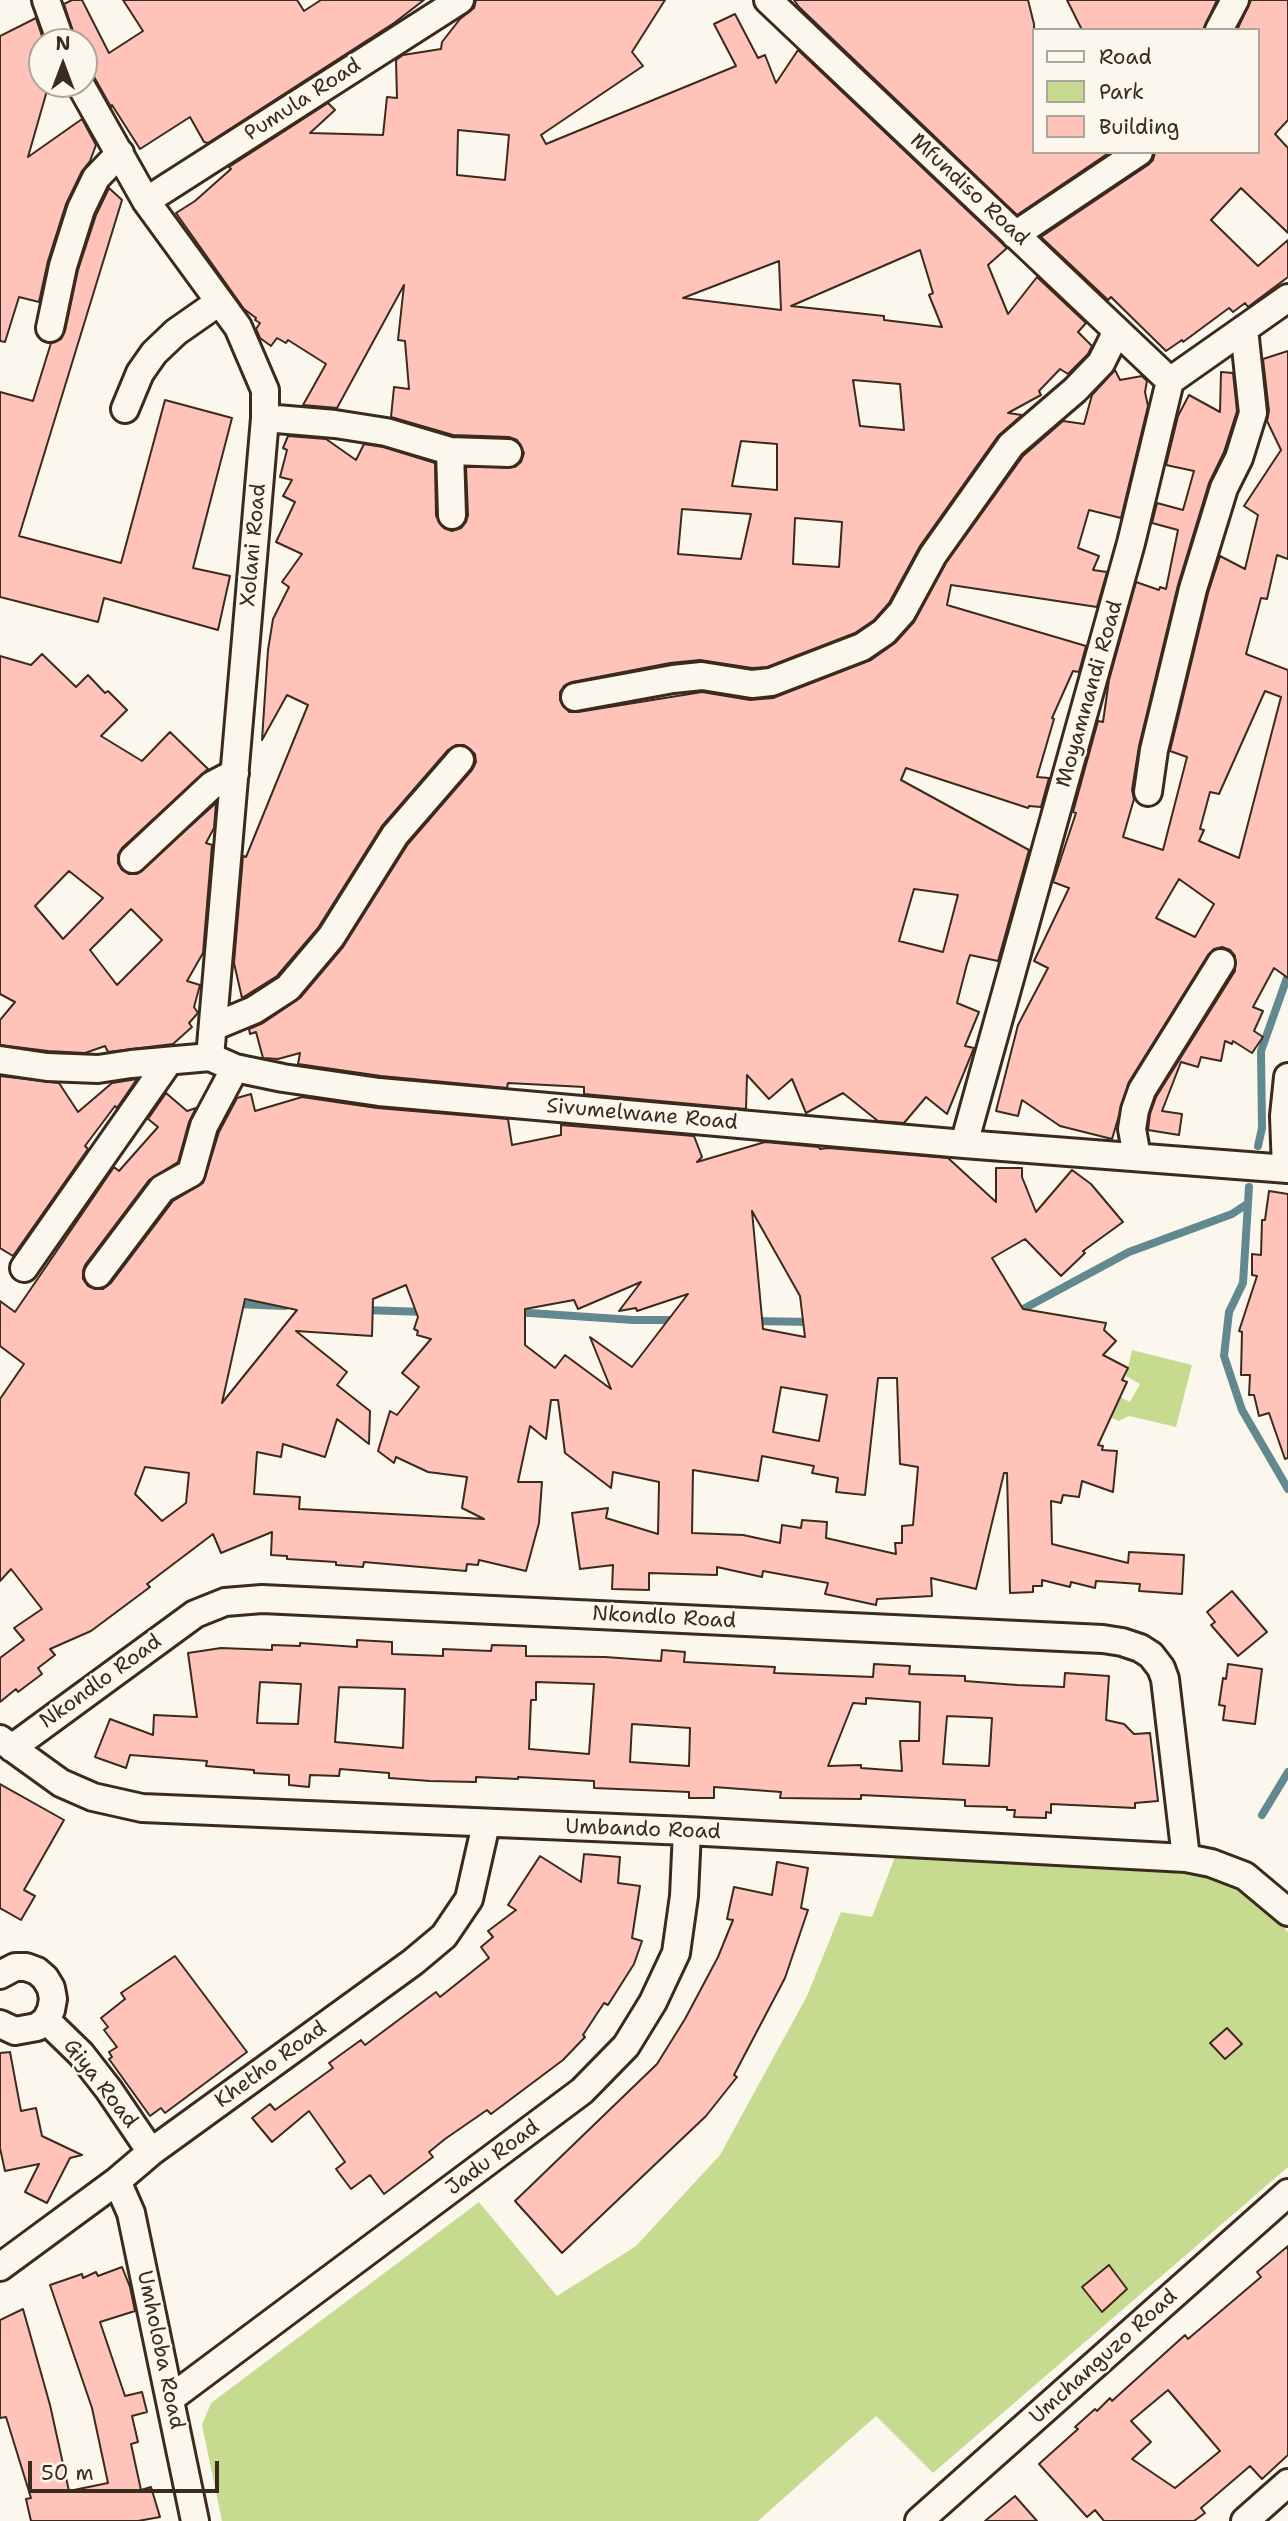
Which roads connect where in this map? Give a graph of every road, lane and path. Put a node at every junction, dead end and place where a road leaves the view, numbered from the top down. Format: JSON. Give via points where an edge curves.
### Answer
{"nodes":[{"id":1,"x":46,"y":0,"type":"edge"},
{"id":2,"x":460,"y":0,"type":"edge"},
{"id":3,"x":768,"y":0,"type":"edge"},
{"id":4,"x":1235,"y":0,"type":"edge"},
{"id":5,"x":56,"y":28,"type":"edge"},
{"id":6,"x":1220,"y":28,"type":"edge"},
{"id":7,"x":88,"y":98,"type":"edge"},
{"id":8,"x":120,"y":153,"type":"junction"},
{"id":9,"x":1136,"y":154,"type":"edge"},
{"id":10,"x":146,"y":201,"type":"junction"},
{"id":11,"x":1015,"y":234,"type":"junction"},
{"id":12,"x":1288,"y":299,"type":"edge"},
{"id":13,"x":219,"y":302,"type":"junction"},
{"id":14,"x":50,"y":328,"type":"dead end"},
{"id":15,"x":1244,"y":329,"type":"junction"},
{"id":16,"x":1118,"y":331,"type":"junction"},
{"id":17,"x":1170,"y":381,"type":"junction"},
{"id":18,"x":125,"y":410,"type":"dead end"},
{"id":19,"x":265,"y":418,"type":"junction"},
{"id":20,"x":450,"y":451,"type":"junction"},
{"id":21,"x":508,"y":453,"type":"dead end"},
{"id":22,"x":452,"y":515,"type":"dead end"},
{"id":23,"x":575,"y":697,"type":"dead end"},
{"id":24,"x":460,"y":760,"type":"dead end"},
{"id":25,"x":235,"y":773,"type":"junction"},
{"id":26,"x":1148,"y":792,"type":"dead end"},
{"id":27,"x":133,"y":859,"type":"dead end"},
{"id":28,"x":1221,"y":963,"type":"dead end"},
{"id":29,"x":213,"y":1027,"type":"junction"},
{"id":30,"x":210,"y":1057,"type":"junction"},
{"id":31,"x":0,"y":1060,"type":"edge"},
{"id":32,"x":169,"y":1061,"type":"junction"},
{"id":33,"x":235,"y":1068,"type":"junction"},
{"id":34,"x":1288,"y":1077,"type":"edge"},
{"id":35,"x":964,"y":1144,"type":"junction"},
{"id":36,"x":1137,"y":1157,"type":"junction"},
{"id":37,"x":1287,"y":1169,"type":"edge"},
{"id":38,"x":24,"y":1268,"type":"dead end"},
{"id":39,"x":98,"y":1274,"type":"dead end"},
{"id":40,"x":6,"y":1743,"type":"edge"},
{"id":41,"x":486,"y":1824,"type":"junction"},
{"id":42,"x":687,"y":1831,"type":"junction"},
{"id":43,"x":1186,"y":1858,"type":"junction"},
{"id":44,"x":1288,"y":1912,"type":"edge"},
{"id":45,"x":0,"y":1975,"type":"edge"},
{"id":46,"x":46,"y":2020,"type":"junction"},
{"id":47,"x":0,"y":2024,"type":"edge"},
{"id":48,"x":151,"y":2152,"type":"junction"},
{"id":49,"x":117,"y":2181,"type":"junction"},
{"id":50,"x":1288,"y":2193,"type":"edge"},
{"id":51,"x":0,"y":2267,"type":"edge"},
{"id":52,"x":171,"y":2398,"type":"junction"},
{"id":53,"x":1288,"y":2483,"type":"edge"},
{"id":54,"x":195,"y":2521,"type":"edge"},
{"id":55,"x":919,"y":2521,"type":"edge"},
{"id":56,"x":1245,"y":2521,"type":"edge"}],
"edges":[{"from":1,"to":5,"type":"street"},
{"from":2,"to":10,"type":"street","name":"Pumula Road"},
{"from":3,"to":11,"type":"street","name":"Mfundiso Road"},
{"from":4,"to":6,"type":"street"},
{"from":7,"to":8,"type":"street","name":"Xolani Road"},
{"from":8,"to":10,"type":"street","name":"Xolani Road"},
{"from":8,"to":14,"type":"street","via":[[96,178],[81,209]]},
{"from":9,"to":11,"type":"street"},
{"from":10,"to":13,"type":"street","name":"Xolani Road"},
{"from":11,"to":16,"type":"street","name":"Mfundiso Road"},
{"from":12,"to":15,"type":"street"},
{"from":13,"to":18,"type":"street","via":[[154,353]]},
{"from":13,"to":19,"type":"street","name":"Xolani Road","via":[[238,327],[254,361],[265,390]]},
{"from":15,"to":17,"type":"street"},
{"from":15,"to":26,"type":"street","via":[[1253,413],[1193,589]]},
{"from":16,"to":17,"type":"street","name":"Mfundiso Road"},
{"from":16,"to":23,"type":"street","via":[[1101,363],[1011,444],[933,555],[902,612],[862,647],[771,682],[752,684],[702,676]]},
{"from":17,"to":35,"type":"street","name":"Moyamnandi Road","via":[[1132,543]]},
{"from":19,"to":20,"type":"street","via":[[386,432]]},
{"from":19,"to":25,"type":"street","name":"Xolani Road"},
{"from":20,"to":21,"type":"street"},
{"from":20,"to":22,"type":"street"},
{"from":24,"to":29,"type":"street","via":[[395,835],[331,937],[288,988],[254,1010]]},
{"from":25,"to":27,"type":"street","via":[[212,785]]},
{"from":25,"to":29,"type":"street","name":"Xolani Road"},
{"from":28,"to":36,"type":"street","via":[[1142,1090],[1132,1129]]},
{"from":29,"to":30,"type":"street","name":"Xolani Road"},
{"from":30,"to":32,"type":"street","name":"Sivumelwane Road"},
{"from":30,"to":33,"type":"street","name":"Sivumelwane Road"},
{"from":31,"to":32,"type":"street","name":"Sivumelwane Road","via":[[97,1069]]},
{"from":32,"to":38,"type":"street"},
{"from":33,"to":35,"type":"street","name":"Sivumelwane Road","via":[[379,1092]]},
{"from":33,"to":39,"type":"street","via":[[204,1126],[191,1172],[162,1189]]},
{"from":34,"to":37,"type":"street","via":[[1284,1116]]},
{"from":35,"to":36,"type":"street","name":"Sivumelwane Road"},
{"from":36,"to":37,"type":"street","name":"Sivumelwane Road"},
{"from":40,"to":41,"type":"street","name":"Umbando Road","via":[[61,1783],[93,1797],[142,1808]]},
{"from":40,"to":43,"type":"street","name":"Nkondlo Road","via":[[195,1614],[225,1602],[262,1598],[1103,1639],[1140,1648],[1161,1668]]},
{"from":41,"to":42,"type":"street","name":"Umbando Road"},
{"from":41,"to":48,"type":"street","name":"Khetho Road","via":[[469,1899],[444,1936]]},
{"from":42,"to":43,"type":"street","name":"Umbando Road"},
{"from":42,"to":52,"type":"street","name":"Jadu Road","via":[[676,1953],[626,2046],[582,2091]]},
{"from":43,"to":44,"type":"street","name":"Umbando Road","via":[[1245,1876]]},
{"from":45,"to":46,"type":"street","name":"Giya Road","via":[[26,1967],[45,1978],[53,1999]]},
{"from":46,"to":47,"type":"street","name":"Giya Road","via":[[27,2031]]},
{"from":46,"to":48,"type":"street","name":"Giya Road","via":[[81,2054]]},
{"from":48,"to":49,"type":"street","name":"Khetho Road"},
{"from":49,"to":51,"type":"street","name":"Khetho Road"},
{"from":49,"to":52,"type":"street","name":"Umholoba Road","via":[[131,2213]]},
{"from":50,"to":55,"type":"street","name":"Umchanguzo Road"},
{"from":52,"to":54,"type":"street","name":"Umholoba Road"},
{"from":53,"to":56,"type":"street"}]}
